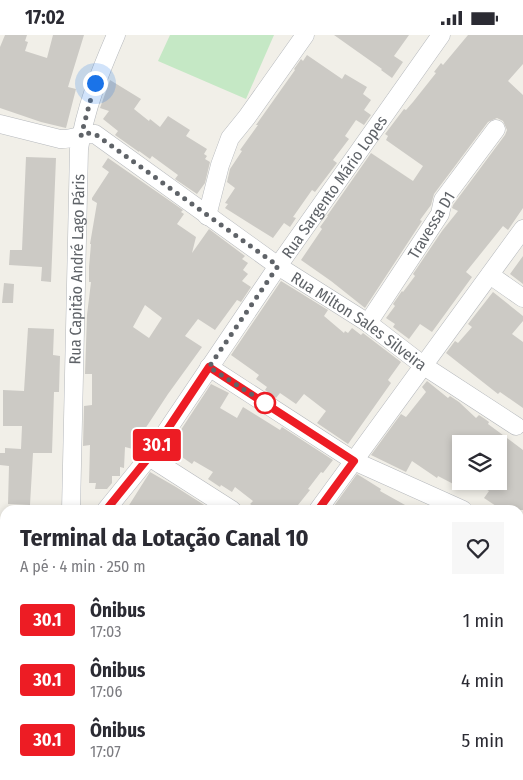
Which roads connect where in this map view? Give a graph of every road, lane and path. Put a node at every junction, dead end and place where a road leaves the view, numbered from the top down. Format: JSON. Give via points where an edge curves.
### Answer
{"nodes":[{"id":1,"x":116,"y":35,"type":"edge"},
{"id":2,"x":305,"y":35,"type":"edge"},
{"id":3,"x":441,"y":35,"type":"edge"},
{"id":4,"x":0,"y":124,"type":"edge"},
{"id":5,"x":496,"y":129,"type":"dead end"},
{"id":6,"x":81,"y":136,"type":"junction"},
{"id":7,"x":207,"y":216,"type":"junction"},
{"id":8,"x":523,"y":229,"type":"edge"},
{"id":9,"x":278,"y":266,"type":"junction"},
{"id":10,"x":490,"y":275,"type":"junction"},
{"id":11,"x":523,"y":298,"type":"edge"},
{"id":12,"x":368,"y":323,"type":"junction"},
{"id":13,"x":424,"y":365,"type":"junction"},
{"id":14,"x":209,"y":367,"type":"junction"},
{"id":15,"x":516,"y":426,"type":"dead end"},
{"id":16,"x":149,"y":457,"type":"junction"},
{"id":17,"x":354,"y":461,"type":"junction"},
{"id":18,"x":71,"y":505,"type":"edge"},
{"id":19,"x":110,"y":505,"type":"edge"},
{"id":20,"x":224,"y":505,"type":"edge"},
{"id":21,"x":322,"y":505,"type":"edge"},
{"id":22,"x":452,"y":505,"type":"edge"}],
"edges":[{"from":1,"to":6,"type":"street","name":"Rua Capitão André Lago Páris","via":[[95,83]]},
{"from":2,"to":7,"type":"street","via":[[230,138]]},
{"from":3,"to":9,"type":"street","name":"Rua Sargento Mário Lopes"},
{"from":4,"to":6,"type":"street","name":"Rua Milton Sales Silveira","via":[[60,139]]},
{"from":5,"to":12,"type":"street","name":"Travessa D1","via":[[443,200],[440,214]]},
{"from":6,"to":7,"type":"street","name":"Rua Milton Sales Silveira","via":[[95,134]]},
{"from":6,"to":18,"type":"street","name":"Rua Capitão André Lago Páris"},
{"from":7,"to":9,"type":"street","name":"Rua Milton Sales Silveira"},
{"from":8,"to":10,"type":"street"},
{"from":9,"to":12,"type":"street","name":"Rua Milton Sales Silveira"},
{"from":9,"to":14,"type":"street","name":"Rua Sargento Mário Lopes"},
{"from":10,"to":11,"type":"street"},
{"from":10,"to":13,"type":"street"},
{"from":12,"to":13,"type":"street","name":"Rua Milton Sales Silveira"},
{"from":13,"to":15,"type":"street","name":"Rua Milton Sales Silveira"},
{"from":13,"to":17,"type":"street"},
{"from":14,"to":16,"type":"street","name":"Rua Sargento Mário Lopes"},
{"from":14,"to":17,"type":"street"},
{"from":16,"to":19,"type":"street","name":"Rua Sargento Mário Lopes"},
{"from":16,"to":20,"type":"street"},
{"from":17,"to":21,"type":"street"},
{"from":17,"to":22,"type":"street"}]}
